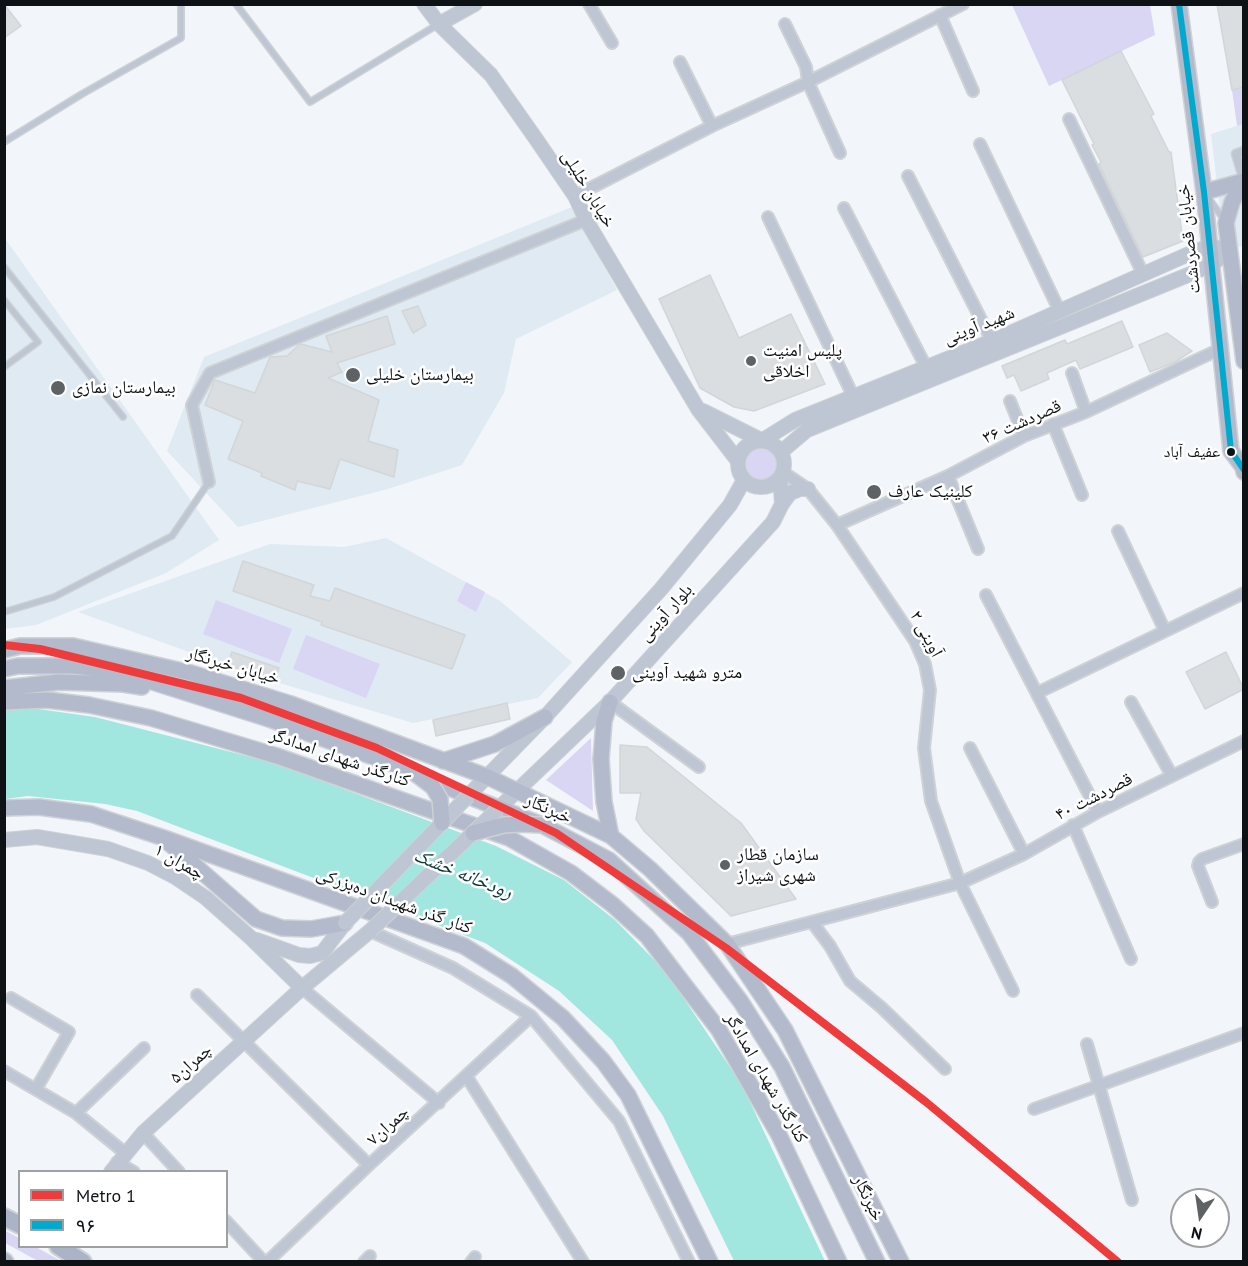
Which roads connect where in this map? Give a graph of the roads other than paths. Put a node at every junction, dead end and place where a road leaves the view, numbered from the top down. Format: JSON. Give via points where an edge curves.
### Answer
{"nodes":[{"id":1,"x":181,"y":4,"type":"edge"},
{"id":2,"x":236,"y":4,"type":"edge"},
{"id":3,"x":424,"y":4,"type":"edge"},
{"id":4,"x":475,"y":4,"type":"edge"},
{"id":5,"x":589,"y":4,"type":"edge"},
{"id":6,"x":963,"y":4,"type":"edge"},
{"id":7,"x":1179,"y":4,"type":"edge"},
{"id":8,"x":940,"y":15,"type":"junction"},
{"id":9,"x":439,"y":24,"type":"junction"},
{"id":10,"x":785,"y":24,"type":"dead end"},
{"id":11,"x":612,"y":43,"type":"dead end"},
{"id":12,"x":680,"y":62,"type":"dead end"},
{"id":13,"x":808,"y":82,"type":"junction"},
{"id":14,"x":973,"y":91,"type":"dead end"},
{"id":15,"x":1069,"y":119,"type":"dead end"},
{"id":16,"x":712,"y":126,"type":"junction"},
{"id":17,"x":4,"y":142,"type":"edge"},
{"id":18,"x":980,"y":144,"type":"dead end"},
{"id":19,"x":1244,"y":152,"type":"edge"},
{"id":20,"x":840,"y":153,"type":"dead end"},
{"id":21,"x":908,"y":176,"type":"dead end"},
{"id":22,"x":1244,"y":180,"type":"edge"},
{"id":23,"x":1204,"y":192,"type":"junction"},
{"id":24,"x":575,"y":196,"type":"junction"},
{"id":25,"x":844,"y":208,"type":"dead end"},
{"id":26,"x":768,"y":217,"type":"dead end"},
{"id":27,"x":586,"y":220,"type":"junction"},
{"id":28,"x":1227,"y":223,"type":"junction"},
{"id":29,"x":1210,"y":246,"type":"junction"},
{"id":30,"x":1230,"y":250,"type":"junction"},
{"id":31,"x":1211,"y":265,"type":"junction"},
{"id":32,"x":4,"y":267,"type":"edge"},
{"id":33,"x":1143,"y":274,"type":"junction"},
{"id":34,"x":4,"y":300,"type":"edge"},
{"id":35,"x":1060,"y":312,"type":"junction"},
{"id":36,"x":1242,"y":331,"type":"edge"},
{"id":37,"x":992,"y":341,"type":"junction"},
{"id":38,"x":1220,"y":349,"type":"junction"},
{"id":39,"x":1244,"y":361,"type":"edge"},
{"id":40,"x":4,"y":367,"type":"edge"},
{"id":41,"x":926,"y":367,"type":"junction"},
{"id":42,"x":1072,"y":373,"type":"dead end"},
{"id":43,"x":853,"y":396,"type":"junction"},
{"id":44,"x":1010,"y":400,"type":"dead end"},
{"id":45,"x":698,"y":409,"type":"junction"},
{"id":46,"x":1086,"y":412,"type":"junction"},
{"id":47,"x":123,"y":417,"type":"dead end"},
{"id":48,"x":1053,"y":424,"type":"junction"},
{"id":49,"x":1024,"y":436,"type":"junction"},
{"id":50,"x":762,"y":440,"type":"junction"},
{"id":51,"x":781,"y":452,"type":"junction"},
{"id":52,"x":738,"y":461,"type":"junction"},
{"id":53,"x":1243,"y":468,"type":"edge"},
{"id":54,"x":781,"y":474,"type":"junction"},
{"id":55,"x":948,"y":476,"type":"junction"},
{"id":56,"x":744,"y":480,"type":"junction"},
{"id":57,"x":209,"y":482,"type":"joint"},
{"id":58,"x":808,"y":489,"type":"junction"},
{"id":59,"x":1082,"y":495,"type":"dead end"},
{"id":60,"x":782,"y":504,"type":"junction"},
{"id":61,"x":837,"y":525,"type":"junction"},
{"id":62,"x":1118,"y":531,"type":"dead end"},
{"id":63,"x":978,"y":549,"type":"dead end"},
{"id":64,"x":1244,"y":593,"type":"edge"},
{"id":65,"x":986,"y":595,"type":"dead end"},
{"id":66,"x":4,"y":612,"type":"edge"},
{"id":67,"x":1165,"y":631,"type":"junction"},
{"id":68,"x":4,"y":650,"type":"edge"},
{"id":69,"x":4,"y":669,"type":"edge"},
{"id":70,"x":4,"y":688,"type":"edge"},
{"id":71,"x":1037,"y":693,"type":"junction"},
{"id":72,"x":192,"y":694,"type":"junction"},
{"id":73,"x":4,"y":702,"type":"edge"},
{"id":74,"x":610,"y":702,"type":"junction"},
{"id":75,"x":1131,"y":702,"type":"dead end"},
{"id":76,"x":545,"y":717,"type":"junction"},
{"id":77,"x":1244,"y":741,"type":"edge"},
{"id":78,"x":970,"y":748,"type":"dead end"},
{"id":79,"x":443,"y":761,"type":"junction"},
{"id":80,"x":699,"y":767,"type":"dead end"},
{"id":81,"x":412,"y":771,"type":"junction"},
{"id":82,"x":1172,"y":776,"type":"junction"},
{"id":83,"x":488,"y":777,"type":"junction"},
{"id":84,"x":517,"y":790,"type":"junction"},
{"id":85,"x":468,"y":796,"type":"junction"},
{"id":86,"x":4,"y":808,"type":"edge"},
{"id":87,"x":498,"y":809,"type":"junction"},
{"id":88,"x":1098,"y":812,"type":"junction"},
{"id":89,"x":442,"y":823,"type":"junction"},
{"id":90,"x":542,"y":825,"type":"junction"},
{"id":91,"x":1073,"y":825,"type":"junction"},
{"id":92,"x":472,"y":833,"type":"junction"},
{"id":93,"x":611,"y":836,"type":"junction"},
{"id":94,"x":164,"y":838,"type":"junction"},
{"id":95,"x":4,"y":840,"type":"edge"},
{"id":96,"x":1244,"y":844,"type":"edge"},
{"id":97,"x":1024,"y":854,"type":"junction"},
{"id":98,"x":960,"y":883,"type":"junction"},
{"id":99,"x":1212,"y":902,"type":"dead end"},
{"id":100,"x":812,"y":922,"type":"junction"},
{"id":101,"x":345,"y":923,"type":"junction"},
{"id":102,"x":370,"y":931,"type":"junction"},
{"id":103,"x":251,"y":938,"type":"junction"},
{"id":104,"x":727,"y":944,"type":"junction"},
{"id":105,"x":1131,"y":959,"type":"dead end"},
{"id":106,"x":302,"y":988,"type":"junction"},
{"id":107,"x":1013,"y":991,"type":"dead end"},
{"id":108,"x":197,"y":995,"type":"dead end"},
{"id":109,"x":11,"y":998,"type":"dead end"},
{"id":110,"x":531,"y":1016,"type":"junction"},
{"id":111,"x":1244,"y":1033,"type":"edge"},
{"id":112,"x":243,"y":1041,"type":"junction"},
{"id":113,"x":1087,"y":1044,"type":"dead end"},
{"id":114,"x":144,"y":1048,"type":"dead end"},
{"id":115,"x":945,"y":1069,"type":"dead end"},
{"id":116,"x":4,"y":1071,"type":"edge"},
{"id":117,"x":467,"y":1077,"type":"junction"},
{"id":118,"x":1100,"y":1086,"type":"junction"},
{"id":119,"x":36,"y":1089,"type":"junction"},
{"id":120,"x":439,"y":1103,"type":"junction"},
{"id":121,"x":1034,"y":1109,"type":"dead end"},
{"id":122,"x":76,"y":1113,"type":"junction"},
{"id":123,"x":143,"y":1133,"type":"junction"},
{"id":124,"x":118,"y":1162,"type":"edge"},
{"id":125,"x":369,"y":1165,"type":"junction"},
{"id":126,"x":131,"y":1170,"type":"edge"},
{"id":127,"x":178,"y":1170,"type":"edge"},
{"id":128,"x":1132,"y":1200,"type":"dead end"},
{"id":129,"x":4,"y":1217,"type":"edge"},
{"id":130,"x":228,"y":1223,"type":"edge"},
{"id":131,"x":18,"y":1224,"type":"edge"},
{"id":132,"x":62,"y":1248,"type":"edge"},
{"id":133,"x":83,"y":1262,"type":"edge"},
{"id":134,"x":266,"y":1262,"type":"edge"},
{"id":135,"x":583,"y":1262,"type":"edge"},
{"id":136,"x":689,"y":1262,"type":"edge"},
{"id":137,"x":710,"y":1262,"type":"edge"},
{"id":138,"x":839,"y":1262,"type":"edge"},
{"id":139,"x":877,"y":1262,"type":"edge"},
{"id":140,"x":901,"y":1262,"type":"edge"}],
"edges":[{"from":1,"to":17,"type":"lane","via":[[181,38]]},
{"from":2,"to":9,"type":"lane","via":[[310,102]]},
{"from":3,"to":9,"type":"street","name":"خیابان خلیلی"},
{"from":4,"to":9,"type":"street"},
{"from":5,"to":11,"type":"street"},
{"from":6,"to":8,"type":"street"},
{"from":7,"to":23,"type":"main road","name":"خیابان قصردشت"},
{"from":8,"to":13,"type":"street"},
{"from":8,"to":14,"type":"street"},
{"from":9,"to":24,"type":"street","name":"خیابان خلیلی","via":[[491,75]]},
{"from":10,"to":13,"type":"street","via":[[806,67]]},
{"from":12,"to":16,"type":"street"},
{"from":13,"to":16,"type":"street"},
{"from":13,"to":20,"type":"street"},
{"from":15,"to":33,"type":"street"},
{"from":16,"to":24,"type":"street"},
{"from":18,"to":35,"type":"street"},
{"from":19,"to":22,"type":"street","via":[[1236,154]]},
{"from":21,"to":37,"type":"street"},
{"from":22,"to":23,"type":"main road"},
{"from":22,"to":28,"type":"main road","via":[[1232,202]]},
{"from":23,"to":28,"type":"lane"},
{"from":23,"to":29,"type":"main road","name":"خیابان قصردشت"},
{"from":24,"to":27,"type":"street","name":"خیابان خلیلی"},
{"from":25,"to":41,"type":"street"},
{"from":26,"to":43,"type":"street"},
{"from":27,"to":45,"type":"street","name":"خیابان خلیلی"},
{"from":27,"to":57,"type":"street","via":[[210,373],[192,405]]},
{"from":28,"to":30,"type":"main road"},
{"from":29,"to":30,"type":"street"},
{"from":29,"to":31,"type":"main road","name":"خیابان قصردشت"},
{"from":29,"to":33,"type":"street","name":"شهید آوینی"},
{"from":30,"to":31,"type":"street","name":"شهید آوینی"},
{"from":30,"to":36,"type":"main road"},
{"from":31,"to":38,"type":"main road","name":"خیابان قصردشت"},
{"from":31,"to":51,"type":"street","name":"شهید آوینی","via":[[807,430]]},
{"from":32,"to":47,"type":"lane"},
{"from":33,"to":35,"type":"street","name":"شهید آوینی"},
{"from":34,"to":40,"type":"lane","via":[[39,342]]},
{"from":35,"to":37,"type":"street","name":"شهید آوینی"},
{"from":36,"to":39,"type":"main road"},
{"from":37,"to":41,"type":"street","name":"شهید آوینی"},
{"from":38,"to":46,"type":"street","name":"۳۶ قصردشت"},
{"from":38,"to":53,"type":"main road","name":"خیابان قصردشت","via":[[1231,451]]},
{"from":41,"to":43,"type":"street","name":"شهید آوینی"},
{"from":42,"to":46,"type":"street"},
{"from":43,"to":50,"type":"street","name":"شهید آوینی","via":[[795,420]]},
{"from":44,"to":49,"type":"street"},
{"from":45,"to":50,"type":"street"},
{"from":45,"to":52,"type":"street","name":"خیابان خلیلی"},
{"from":46,"to":48,"type":"street","name":"۳۶ قصردشت"},
{"from":48,"to":49,"type":"street","name":"۳۶ قصردشت"},
{"from":48,"to":59,"type":"street"},
{"from":49,"to":55,"type":"street","name":"۳۶ قصردشت"},
{"from":50,"to":51,"type":"street"},
{"from":50,"to":52,"type":"street","via":[[746,446]]},
{"from":51,"to":54,"type":"street"},
{"from":52,"to":56,"type":"street"},
{"from":54,"to":56,"type":"street","via":[[766,486],[754,486]]},
{"from":54,"to":58,"type":"street","name":"۲ آوینی"},
{"from":54,"to":60,"type":"street"},
{"from":55,"to":61,"type":"street","name":"۳۶ قصردشت"},
{"from":55,"to":63,"type":"street"},
{"from":56,"to":76,"type":"street","name":"بلوار آوینی","via":[[730,505],[661,589]]},
{"from":57,"to":66,"type":"lane","via":[[172,536],[54,597]]},
{"from":58,"to":60,"type":"street","via":[[790,494]]},
{"from":58,"to":61,"type":"street","name":"۲ آوینی"},
{"from":60,"to":74,"type":"street","name":"بلوار آوینی","via":[[773,522]]},
{"from":61,"to":98,"type":"street","name":"۲ آوینی","via":[[915,641],[925,664],[930,690],[924,748],[931,801]]},
{"from":62,"to":67,"type":"street"},
{"from":64,"to":67,"type":"street"},
{"from":65,"to":71,"type":"street"},
{"from":67,"to":71,"type":"street"},
{"from":68,"to":79,"type":"main road","name":"خیابان خبرنگار","via":[[20,646],[73,646],[191,673],[291,704]]},
{"from":69,"to":72,"type":"main road","name":"خبرنگار","via":[[72,666],[115,670]]},
{"from":70,"to":72,"type":"main road","via":[[59,682],[123,684]]},
{"from":71,"to":88,"type":"street"},
{"from":72,"to":81,"type":"main road","name":"خبرنگار"},
{"from":73,"to":138,"type":"main road","name":"کنارگذر شهدای امدادگر","via":[[47,700],[151,718],[277,756],[509,838],[571,873],[647,936],[719,1030],[779,1135]]},
{"from":74,"to":80,"type":"street"},
{"from":74,"to":84,"type":"street","name":"بلوار آوینی"},
{"from":74,"to":93,"type":"main road","via":[[601,759]]},
{"from":75,"to":82,"type":"street"},
{"from":76,"to":79,"type":"main road","via":[[495,744]]},
{"from":76,"to":83,"type":"street","name":"بلوار آوینی"},
{"from":77,"to":82,"type":"street","name":"۴۰ قصردشت"},
{"from":78,"to":97,"type":"street"},
{"from":79,"to":83,"type":"main road","name":"خبرنگار"},
{"from":81,"to":85,"type":"main road","name":"خبرنگار"},
{"from":81,"to":89,"type":"main road","bridge":true,"via":[[433,787],[440,798]]},
{"from":82,"to":88,"type":"street","name":"۴۰ قصردشت"},
{"from":83,"to":84,"type":"main road","name":"خبرنگار"},
{"from":83,"to":85,"type":"street","name":"بلوار آوینی"},
{"from":84,"to":87,"type":"street","name":"بلوار آوینی"},
{"from":84,"to":93,"type":"main road","name":"خبرنگار"},
{"from":85,"to":87,"type":"main road","name":"خبرنگار"},
{"from":85,"to":89,"type":"street","name":"بلوار آوینی","bridge":true},
{"from":86,"to":94,"type":"main road","name":"کنار گذر شهیدان ده‌بزرکی","via":[[39,807],[91,814]]},
{"from":87,"to":90,"type":"main road","name":"خبرنگار"},
{"from":87,"to":92,"type":"street","name":"بلوار آوینی","bridge":true},
{"from":88,"to":91,"type":"street","name":"۴۰ قصردشت"},
{"from":89,"to":101,"type":"street","name":"بلوار آوینی","bridge":true},
{"from":90,"to":92,"type":"main road","bridge":true,"via":[[504,825]]},
{"from":90,"to":139,"type":"main road","name":"خبرنگار","via":[[609,860],[689,933],[741,1002],[782,1067]]},
{"from":91,"to":97,"type":"street","name":"۴۰ قصردشت"},
{"from":91,"to":105,"type":"street"},
{"from":92,"to":102,"type":"street","name":"بلوار آوینی","bridge":true},
{"from":93,"to":104,"type":"main road","name":"خبرنگار"},
{"from":94,"to":101,"type":"main road","via":[[255,919],[282,928],[311,929]]},
{"from":94,"to":137,"type":"main road","name":"کنار گذر شهیدان ده‌بزرکی","via":[[464,946],[512,976],[563,1018],[603,1060],[628,1095]]},
{"from":95,"to":103,"type":"street","name":"چمران ۱","via":[[37,837],[108,849],[148,863],[206,898]]},
{"from":96,"to":99,"type":"street","via":[[1199,862]]},
{"from":97,"to":98,"type":"street","name":"۴۰ قصردشت"},
{"from":98,"to":100,"type":"street","name":"۴۰ قصردشت"},
{"from":98,"to":107,"type":"street","name":"۲ آوینی"},
{"from":100,"to":104,"type":"street","name":"۴۰ قصردشت"},
{"from":100,"to":115,"type":"street","via":[[850,981]]},
{"from":101,"to":103,"type":"street","name":"بلوار آوینی","via":[[322,953],[310,956]]},
{"from":102,"to":106,"type":"street","name":"چمران۵"},
{"from":102,"to":110,"type":"street","via":[[453,968]]},
{"from":103,"to":106,"type":"street","name":"چمران ۱"},
{"from":104,"to":140,"type":"main road","name":"خبرنگار","via":[[785,1030]]},
{"from":106,"to":112,"type":"street","name":"چمران۵"},
{"from":106,"to":120,"type":"street"},
{"from":108,"to":112,"type":"street"},
{"from":109,"to":119,"type":"street","via":[[69,1032]]},
{"from":110,"to":117,"type":"street","name":"چمران۷"},
{"from":110,"to":136,"type":"street","via":[[619,1121]]},
{"from":111,"to":118,"type":"street"},
{"from":112,"to":123,"type":"street","name":"چمران۵"},
{"from":112,"to":125,"type":"street"},
{"from":113,"to":118,"type":"street"},
{"from":114,"to":122,"type":"street"},
{"from":116,"to":119,"type":"street"},
{"from":117,"to":120,"type":"street","name":"چمران۷"},
{"from":117,"to":135,"type":"street"},
{"from":118,"to":121,"type":"street"},
{"from":118,"to":128,"type":"street"},
{"from":119,"to":122,"type":"street"},
{"from":120,"to":125,"type":"street","name":"چمران۷"},
{"from":122,"to":124,"type":"street"},
{"from":123,"to":124,"type":"street","name":"چمران۵"},
{"from":123,"to":127,"type":"street"},
{"from":124,"to":126,"type":"street"},
{"from":125,"to":134,"type":"street","name":"چمران۷"},
{"from":129,"to":131,"type":"main road"},
{"from":130,"to":134,"type":"street"},
{"from":132,"to":133,"type":"main road"}]}
